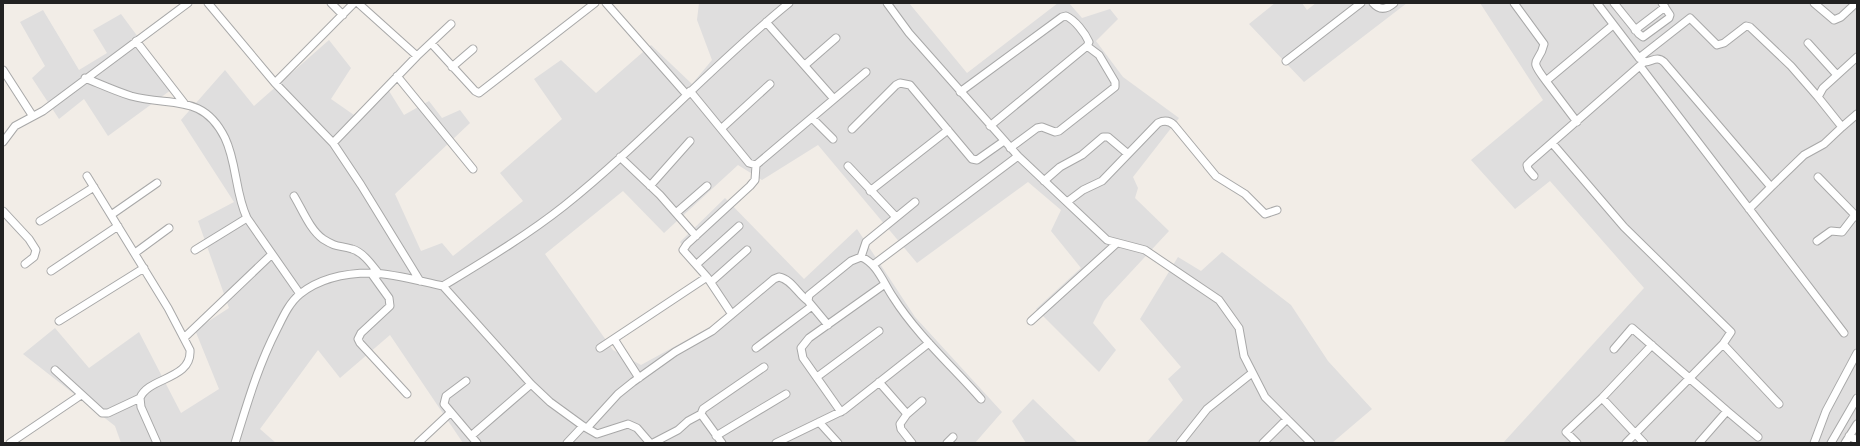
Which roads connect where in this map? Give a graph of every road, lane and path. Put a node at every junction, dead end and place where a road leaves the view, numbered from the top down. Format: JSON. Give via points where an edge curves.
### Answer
{"nodes":[{"id":1,"x":188,"y":3,"type":"edge"},
{"id":2,"x":208,"y":3,"type":"edge"},
{"id":3,"x":331,"y":3,"type":"edge"},
{"id":4,"x":354,"y":3,"type":"edge"},
{"id":5,"x":358,"y":3,"type":"edge"},
{"id":6,"x":595,"y":3,"type":"edge"},
{"id":7,"x":606,"y":3,"type":"edge"},
{"id":8,"x":789,"y":3,"type":"edge"},
{"id":9,"x":887,"y":3,"type":"edge"},
{"id":10,"x":1361,"y":3,"type":"edge"},
{"id":11,"x":1373,"y":3,"type":"edge"},
{"id":12,"x":1394,"y":3,"type":"edge"},
{"id":13,"x":1514,"y":3,"type":"edge"},
{"id":14,"x":1597,"y":3,"type":"edge"},
{"id":15,"x":1614,"y":3,"type":"edge"},
{"id":16,"x":1814,"y":3,"type":"edge"},
{"id":17,"x":1856,"y":3,"type":"edge"},
{"id":18,"x":1664,"y":5,"type":"edge"},
{"id":19,"x":343,"y":15,"type":"junction"},
{"id":20,"x":766,"y":22,"type":"junction"},
{"id":21,"x":451,"y":24,"type":"dead end"},
{"id":22,"x":1613,"y":25,"type":"junction"},
{"id":23,"x":1635,"y":30,"type":"junction"},
{"id":24,"x":836,"y":38,"type":"dead end"},
{"id":25,"x":136,"y":41,"type":"junction"},
{"id":26,"x":431,"y":43,"type":"junction"},
{"id":27,"x":1808,"y":43,"type":"dead end"},
{"id":28,"x":1087,"y":46,"type":"junction"},
{"id":29,"x":473,"y":49,"type":"dead end"},
{"id":30,"x":416,"y":56,"type":"junction"},
{"id":31,"x":1857,"y":57,"type":"edge"},
{"id":32,"x":1286,"y":62,"type":"dead end"},
{"id":33,"x":1641,"y":62,"type":"junction"},
{"id":34,"x":804,"y":65,"type":"junction"},
{"id":35,"x":452,"y":67,"type":"junction"},
{"id":36,"x":3,"y":70,"type":"edge"},
{"id":37,"x":866,"y":72,"type":"dead end"},
{"id":38,"x":1837,"y":75,"type":"junction"},
{"id":39,"x":397,"y":76,"type":"junction"},
{"id":40,"x":85,"y":78,"type":"junction"},
{"id":41,"x":1546,"y":81,"type":"junction"},
{"id":42,"x":275,"y":83,"type":"junction"},
{"id":43,"x":770,"y":84,"type":"dead end"},
{"id":44,"x":960,"y":92,"type":"junction"},
{"id":45,"x":688,"y":93,"type":"junction"},
{"id":46,"x":1818,"y":97,"type":"junction"},
{"id":47,"x":834,"y":99,"type":"junction"},
{"id":48,"x":184,"y":103,"type":"junction"},
{"id":49,"x":1857,"y":114,"type":"edge"},
{"id":50,"x":32,"y":116,"type":"junction"},
{"id":51,"x":812,"y":118,"type":"junction"},
{"id":52,"x":1577,"y":122,"type":"junction"},
{"id":53,"x":990,"y":126,"type":"junction"},
{"id":54,"x":1842,"y":126,"type":"junction"},
{"id":55,"x":722,"y":128,"type":"junction"},
{"id":56,"x":852,"y":129,"type":"dead end"},
{"id":57,"x":948,"y":130,"type":"junction"},
{"id":58,"x":833,"y":139,"type":"dead end"},
{"id":59,"x":690,"y":141,"type":"dead end"},
{"id":60,"x":1004,"y":141,"type":"junction"},
{"id":61,"x":3,"y":142,"type":"edge"},
{"id":62,"x":333,"y":143,"type":"junction"},
{"id":63,"x":1552,"y":143,"type":"junction"},
{"id":64,"x":1010,"y":148,"type":"junction"},
{"id":65,"x":1128,"y":154,"type":"junction"},
{"id":66,"x":1018,"y":156,"type":"junction"},
{"id":67,"x":620,"y":157,"type":"junction"},
{"id":68,"x":756,"y":165,"type":"junction"},
{"id":69,"x":848,"y":166,"type":"dead end"},
{"id":70,"x":473,"y":169,"type":"dead end"},
{"id":71,"x":87,"y":176,"type":"dead end"},
{"id":72,"x":1534,"y":176,"type":"dead end"},
{"id":73,"x":1818,"y":177,"type":"dead end"},
{"id":74,"x":1044,"y":180,"type":"junction"},
{"id":75,"x":158,"y":183,"type":"dead end"},
{"id":76,"x":650,"y":186,"type":"junction"},
{"id":77,"x":708,"y":186,"type":"dead end"},
{"id":78,"x":94,"y":187,"type":"junction"},
{"id":79,"x":1771,"y":187,"type":"junction"},
{"id":80,"x":870,"y":191,"type":"junction"},
{"id":81,"x":294,"y":196,"type":"dead end"},
{"id":82,"x":916,"y":202,"type":"dead end"},
{"id":83,"x":1067,"y":202,"type":"junction"},
{"id":84,"x":1749,"y":209,"type":"junction"},
{"id":85,"x":1277,"y":210,"type":"dead end"},
{"id":86,"x":3,"y":211,"type":"edge"},
{"id":87,"x":676,"y":213,"type":"junction"},
{"id":88,"x":111,"y":215,"type":"junction"},
{"id":89,"x":1856,"y":216,"type":"edge"},
{"id":90,"x":247,"y":218,"type":"junction"},
{"id":91,"x":896,"y":218,"type":"junction"},
{"id":92,"x":40,"y":221,"type":"dead end"},
{"id":93,"x":118,"y":226,"type":"junction"},
{"id":94,"x":739,"y":226,"type":"dead end"},
{"id":95,"x":170,"y":228,"type":"dead end"},
{"id":96,"x":696,"y":236,"type":"junction"},
{"id":97,"x":1817,"y":241,"type":"dead end"},
{"id":98,"x":1117,"y":243,"type":"junction"},
{"id":99,"x":195,"y":250,"type":"dead end"},
{"id":100,"x":746,"y":250,"type":"dead end"},
{"id":101,"x":135,"y":253,"type":"junction"},
{"id":102,"x":272,"y":255,"type":"junction"},
{"id":103,"x":861,"y":257,"type":"junction"},
{"id":104,"x":25,"y":264,"type":"dead end"},
{"id":105,"x":697,"y":264,"type":"junction"},
{"id":106,"x":873,"y":265,"type":"junction"},
{"id":107,"x":144,"y":268,"type":"junction"},
{"id":108,"x":51,"y":271,"type":"dead end"},
{"id":109,"x":370,"y":273,"type":"junction"},
{"id":110,"x":379,"y":274,"type":"junction"},
{"id":111,"x":709,"y":280,"type":"junction"},
{"id":112,"x":420,"y":281,"type":"junction"},
{"id":113,"x":885,"y":284,"type":"junction"},
{"id":114,"x":443,"y":286,"type":"junction"},
{"id":115,"x":300,"y":294,"type":"junction"},
{"id":116,"x":810,"y":304,"type":"junction"},
{"id":117,"x":731,"y":313,"type":"junction"},
{"id":118,"x":59,"y":321,"type":"dead end"},
{"id":119,"x":1031,"y":321,"type":"dead end"},
{"id":120,"x":828,"y":325,"type":"junction"},
{"id":121,"x":879,"y":331,"type":"dead end"},
{"id":122,"x":1844,"y":333,"type":"dead end"},
{"id":123,"x":185,"y":337,"type":"junction"},
{"id":124,"x":614,"y":339,"type":"junction"},
{"id":125,"x":929,"y":343,"type":"junction"},
{"id":126,"x":1723,"y":344,"type":"junction"},
{"id":127,"x":1652,"y":345,"type":"junction"},
{"id":128,"x":600,"y":348,"type":"dead end"},
{"id":129,"x":756,"y":348,"type":"dead end"},
{"id":130,"x":1614,"y":349,"type":"dead end"},
{"id":131,"x":1857,"y":353,"type":"edge"},
{"id":132,"x":764,"y":367,"type":"dead end"},
{"id":133,"x":55,"y":370,"type":"dead end"},
{"id":134,"x":1252,"y":373,"type":"junction"},
{"id":135,"x":817,"y":377,"type":"junction"},
{"id":136,"x":639,"y":378,"type":"junction"},
{"id":137,"x":1689,"y":378,"type":"junction"},
{"id":138,"x":466,"y":381,"type":"dead end"},
{"id":139,"x":879,"y":382,"type":"junction"},
{"id":140,"x":532,"y":384,"type":"junction"},
{"id":141,"x":407,"y":394,"type":"dead end"},
{"id":142,"x":786,"y":394,"type":"dead end"},
{"id":143,"x":81,"y":395,"type":"junction"},
{"id":144,"x":140,"y":398,"type":"junction"},
{"id":145,"x":1602,"y":398,"type":"junction"},
{"id":146,"x":1857,"y":398,"type":"edge"},
{"id":147,"x":982,"y":399,"type":"dead end"},
{"id":148,"x":922,"y":401,"type":"dead end"},
{"id":149,"x":1779,"y":404,"type":"dead end"},
{"id":150,"x":1727,"y":411,"type":"junction"},
{"id":151,"x":841,"y":412,"type":"junction"},
{"id":152,"x":450,"y":413,"type":"junction"},
{"id":153,"x":701,"y":414,"type":"junction"},
{"id":154,"x":907,"y":414,"type":"junction"},
{"id":155,"x":1286,"y":419,"type":"junction"},
{"id":156,"x":819,"y":422,"type":"junction"},
{"id":157,"x":1857,"y":424,"type":"edge"},
{"id":158,"x":585,"y":427,"type":"junction"},
{"id":159,"x":1634,"y":433,"type":"junction"},
{"id":160,"x":471,"y":436,"type":"junction"},
{"id":161,"x":716,"y":436,"type":"junction"},
{"id":162,"x":953,"y":437,"type":"dead end"},
{"id":163,"x":1758,"y":437,"type":"dead end"},
{"id":164,"x":1847,"y":439,"type":"edge"},
{"id":165,"x":1857,"y":440,"type":"edge"},
{"id":166,"x":10,"y":443,"type":"edge"},
{"id":167,"x":157,"y":443,"type":"edge"},
{"id":168,"x":235,"y":443,"type":"edge"},
{"id":169,"x":418,"y":443,"type":"edge"},
{"id":170,"x":477,"y":443,"type":"edge"},
{"id":171,"x":567,"y":443,"type":"edge"},
{"id":172,"x":652,"y":443,"type":"edge"},
{"id":173,"x":722,"y":443,"type":"edge"},
{"id":174,"x":776,"y":443,"type":"edge"},
{"id":175,"x":838,"y":443,"type":"edge"},
{"id":176,"x":912,"y":443,"type":"edge"},
{"id":177,"x":947,"y":443,"type":"edge"},
{"id":178,"x":1180,"y":443,"type":"edge"},
{"id":179,"x":1264,"y":443,"type":"edge"},
{"id":180,"x":1311,"y":443,"type":"edge"},
{"id":181,"x":1577,"y":443,"type":"edge"},
{"id":182,"x":1626,"y":443,"type":"edge"},
{"id":183,"x":1644,"y":443,"type":"edge"},
{"id":184,"x":1699,"y":443,"type":"edge"},
{"id":185,"x":1814,"y":443,"type":"edge"},
{"id":186,"x":1831,"y":443,"type":"edge"}],
"edges":[{"from":1,"to":25,"type":"street"},
{"from":2,"to":42,"type":"street"},
{"from":3,"to":19,"type":"street"},
{"from":4,"to":19,"type":"street"},
{"from":5,"to":30,"type":"street"},
{"from":6,"to":35,"type":"street","via":[[484,91],[475,91]]},
{"from":7,"to":45,"type":"street"},
{"from":8,"to":20,"type":"street"},
{"from":9,"to":44,"type":"street","via":[[909,33]]},
{"from":10,"to":32,"type":"street"},
{"from":11,"to":12,"type":"street","via":[[1383,9]]},
{"from":13,"to":41,"type":"street","via":[[1544,44],[1535,64]]},
{"from":14,"to":22,"type":"street"},
{"from":15,"to":23,"type":"street"},
{"from":16,"to":17,"type":"street","via":[[1834,20]]},
{"from":18,"to":23,"type":"street"},
{"from":18,"to":23,"type":"street","via":[[1670,15],[1667,20],[1643,37]]},
{"from":19,"to":42,"type":"street"},
{"from":20,"to":34,"type":"street"},
{"from":20,"to":45,"type":"street"},
{"from":21,"to":26,"type":"street"},
{"from":22,"to":33,"type":"street"},
{"from":22,"to":41,"type":"street"},
{"from":24,"to":34,"type":"street"},
{"from":25,"to":40,"type":"street"},
{"from":25,"to":48,"type":"street"},
{"from":26,"to":30,"type":"street"},
{"from":26,"to":35,"type":"street"},
{"from":27,"to":38,"type":"street"},
{"from":28,"to":44,"type":"street","via":[[1086,36],[1070,18],[1062,17]]},
{"from":28,"to":53,"type":"street"},
{"from":28,"to":64,"type":"street","via":[[1099,55],[1115,82],[1115,87],[1059,131],[1055,132],[1042,126]]},
{"from":29,"to":35,"type":"street"},
{"from":30,"to":39,"type":"street"},
{"from":31,"to":38,"type":"street"},
{"from":33,"to":46,"type":"street","via":[[1690,18],[1717,45],[1750,26]]},
{"from":33,"to":52,"type":"street"},
{"from":33,"to":79,"type":"street","via":[[1655,58],[1664,62]]},
{"from":33,"to":84,"type":"street"},
{"from":34,"to":47,"type":"street"},
{"from":36,"to":50,"type":"street"},
{"from":37,"to":47,"type":"street"},
{"from":38,"to":46,"type":"street","via":[[1823,88]]},
{"from":39,"to":62,"type":"street"},
{"from":39,"to":70,"type":"street"},
{"from":40,"to":48,"type":"street","via":[[131,96]]},
{"from":40,"to":50,"type":"street"},
{"from":41,"to":52,"type":"street"},
{"from":42,"to":62,"type":"street"},
{"from":43,"to":55,"type":"street"},
{"from":44,"to":53,"type":"street"},
{"from":45,"to":55,"type":"street"},
{"from":45,"to":67,"type":"street"},
{"from":46,"to":54,"type":"street"},
{"from":47,"to":51,"type":"street"},
{"from":48,"to":90,"type":"street","via":[[205,111],[225,138],[236,171],[242,209]]},
{"from":49,"to":54,"type":"street"},
{"from":50,"to":61,"type":"street","via":[[15,126]]},
{"from":51,"to":58,"type":"street"},
{"from":51,"to":68,"type":"street"},
{"from":52,"to":63,"type":"street"},
{"from":53,"to":60,"type":"street"},
{"from":54,"to":79,"type":"street","via":[[1824,144],[1804,155]]},
{"from":55,"to":68,"type":"street","via":[[749,163]]},
{"from":56,"to":57,"type":"street","via":[[896,85],[905,82]]},
{"from":57,"to":60,"type":"street","via":[[970,157],[976,160]]},
{"from":57,"to":80,"type":"street"},
{"from":59,"to":76,"type":"street"},
{"from":60,"to":64,"type":"street"},
{"from":62,"to":112,"type":"street"},
{"from":63,"to":72,"type":"street","via":[[1528,165]]},
{"from":63,"to":126,"type":"street","via":[[1624,227],[1730,329],[1730,336]]},
{"from":64,"to":66,"type":"street"},
{"from":65,"to":74,"type":"street","via":[[1108,137],[1102,138],[1082,155],[1060,167]]},
{"from":65,"to":83,"type":"street","via":[[1102,181],[1083,190]]},
{"from":65,"to":85,"type":"street","via":[[1158,123],[1163,120],[1171,122],[1222,181],[1245,194],[1265,214]]},
{"from":66,"to":74,"type":"street"},
{"from":66,"to":106,"type":"street"},
{"from":67,"to":76,"type":"street"},
{"from":67,"to":114,"type":"street","via":[[564,206],[506,248]]},
{"from":68,"to":96,"type":"street","via":[[755,180],[750,186]]},
{"from":69,"to":80,"type":"street"},
{"from":71,"to":78,"type":"street"},
{"from":73,"to":89,"type":"street"},
{"from":74,"to":83,"type":"street"},
{"from":75,"to":88,"type":"street"},
{"from":76,"to":87,"type":"street"},
{"from":77,"to":87,"type":"street"},
{"from":78,"to":88,"type":"street"},
{"from":78,"to":92,"type":"street"},
{"from":79,"to":84,"type":"street"},
{"from":80,"to":91,"type":"street"},
{"from":81,"to":110,"type":"street","via":[[322,238],[337,247],[360,253]]},
{"from":82,"to":91,"type":"street"},
{"from":83,"to":98,"type":"street","via":[[1107,240]]},
{"from":84,"to":122,"type":"street"},
{"from":86,"to":104,"type":"street","via":[[36,250],[34,257]]},
{"from":87,"to":96,"type":"street"},
{"from":88,"to":93,"type":"street"},
{"from":89,"to":97,"type":"street","via":[[1842,232],[1827,232]]},
{"from":90,"to":99,"type":"street"},
{"from":90,"to":102,"type":"street"},
{"from":91,"to":103,"type":"street","via":[[866,242]]},
{"from":93,"to":101,"type":"street"},
{"from":93,"to":108,"type":"street"},
{"from":94,"to":105,"type":"street"},
{"from":95,"to":101,"type":"street"},
{"from":96,"to":105,"type":"street","via":[[683,250]]},
{"from":98,"to":119,"type":"street"},
{"from":98,"to":134,"type":"street","via":[[1145,250],[1219,300],[1240,328],[1244,356]]},
{"from":100,"to":111,"type":"street"},
{"from":101,"to":107,"type":"street"},
{"from":102,"to":115,"type":"street"},
{"from":102,"to":123,"type":"street"},
{"from":103,"to":106,"type":"street"},
{"from":103,"to":116,"type":"street","via":[[851,261],[813,290],[809,295]]},
{"from":105,"to":111,"type":"street"},
{"from":106,"to":113,"type":"street"},
{"from":107,"to":118,"type":"street"},
{"from":107,"to":123,"type":"street"},
{"from":109,"to":110,"type":"street"},
{"from":109,"to":115,"type":"street","via":[[336,276],[319,282]]},
{"from":109,"to":141,"type":"street","via":[[390,298],[391,303],[360,332],[358,339]]},
{"from":110,"to":112,"type":"street","via":[[398,275]]},
{"from":111,"to":117,"type":"street"},
{"from":111,"to":124,"type":"street"},
{"from":112,"to":114,"type":"street"},
{"from":113,"to":120,"type":"street"},
{"from":113,"to":125,"type":"street","via":[[913,326]]},
{"from":114,"to":140,"type":"street"},
{"from":115,"to":168,"type":"street","via":[[285,312],[268,346],[252,384]]},
{"from":116,"to":117,"type":"street","via":[[786,280],[779,277]]},
{"from":116,"to":120,"type":"street"},
{"from":116,"to":129,"type":"street"},
{"from":117,"to":136,"type":"street","via":[[712,330]]},
{"from":120,"to":135,"type":"street","via":[[809,338],[800,348],[803,358]]},
{"from":121,"to":135,"type":"street"},
{"from":123,"to":144,"type":"street","via":[[191,356],[185,366],[145,390]]},
{"from":124,"to":128,"type":"street"},
{"from":124,"to":136,"type":"street"},
{"from":125,"to":139,"type":"street"},
{"from":125,"to":147,"type":"street"},
{"from":126,"to":137,"type":"street"},
{"from":126,"to":149,"type":"street"},
{"from":127,"to":130,"type":"street","via":[[1632,328]]},
{"from":127,"to":137,"type":"street"},
{"from":127,"to":145,"type":"street"},
{"from":131,"to":185,"type":"street","via":[[1826,411]]},
{"from":132,"to":153,"type":"street","via":[[712,401]]},
{"from":133,"to":143,"type":"street"},
{"from":134,"to":155,"type":"street","via":[[1265,397]]},
{"from":134,"to":178,"type":"street","via":[[1207,409]]},
{"from":135,"to":151,"type":"street"},
{"from":136,"to":158,"type":"street","via":[[618,394]]},
{"from":137,"to":150,"type":"street"},
{"from":137,"to":159,"type":"street"},
{"from":138,"to":152,"type":"street","via":[[446,396],[444,404]]},
{"from":139,"to":151,"type":"street"},
{"from":139,"to":154,"type":"street"},
{"from":140,"to":158,"type":"street","via":[[550,402]]},
{"from":140,"to":160,"type":"street"},
{"from":142,"to":161,"type":"street"},
{"from":143,"to":144,"type":"street","via":[[102,413],[108,413]]},
{"from":143,"to":166,"type":"street"},
{"from":144,"to":167,"type":"street","via":[[141,407]]},
{"from":145,"to":159,"type":"street"},
{"from":145,"to":181,"type":"street","via":[[1566,432]]},
{"from":146,"to":186,"type":"street"},
{"from":148,"to":154,"type":"street"},
{"from":150,"to":163,"type":"street"},
{"from":150,"to":184,"type":"street"},
{"from":151,"to":156,"type":"street"},
{"from":152,"to":160,"type":"street"},
{"from":152,"to":169,"type":"street"},
{"from":153,"to":161,"type":"street"},
{"from":153,"to":172,"type":"street","via":[[678,430]]},
{"from":154,"to":176,"type":"street","via":[[900,424]]},
{"from":155,"to":179,"type":"street"},
{"from":155,"to":180,"type":"street"},
{"from":156,"to":174,"type":"street"},
{"from":156,"to":175,"type":"street"},
{"from":157,"to":164,"type":"street"},
{"from":158,"to":171,"type":"street"},
{"from":158,"to":172,"type":"street","via":[[598,434],[628,424],[637,428]]},
{"from":159,"to":182,"type":"street"},
{"from":159,"to":183,"type":"street"},
{"from":160,"to":170,"type":"street"},
{"from":161,"to":173,"type":"street"},
{"from":162,"to":177,"type":"street"},
{"from":164,"to":165,"type":"street"}]}
